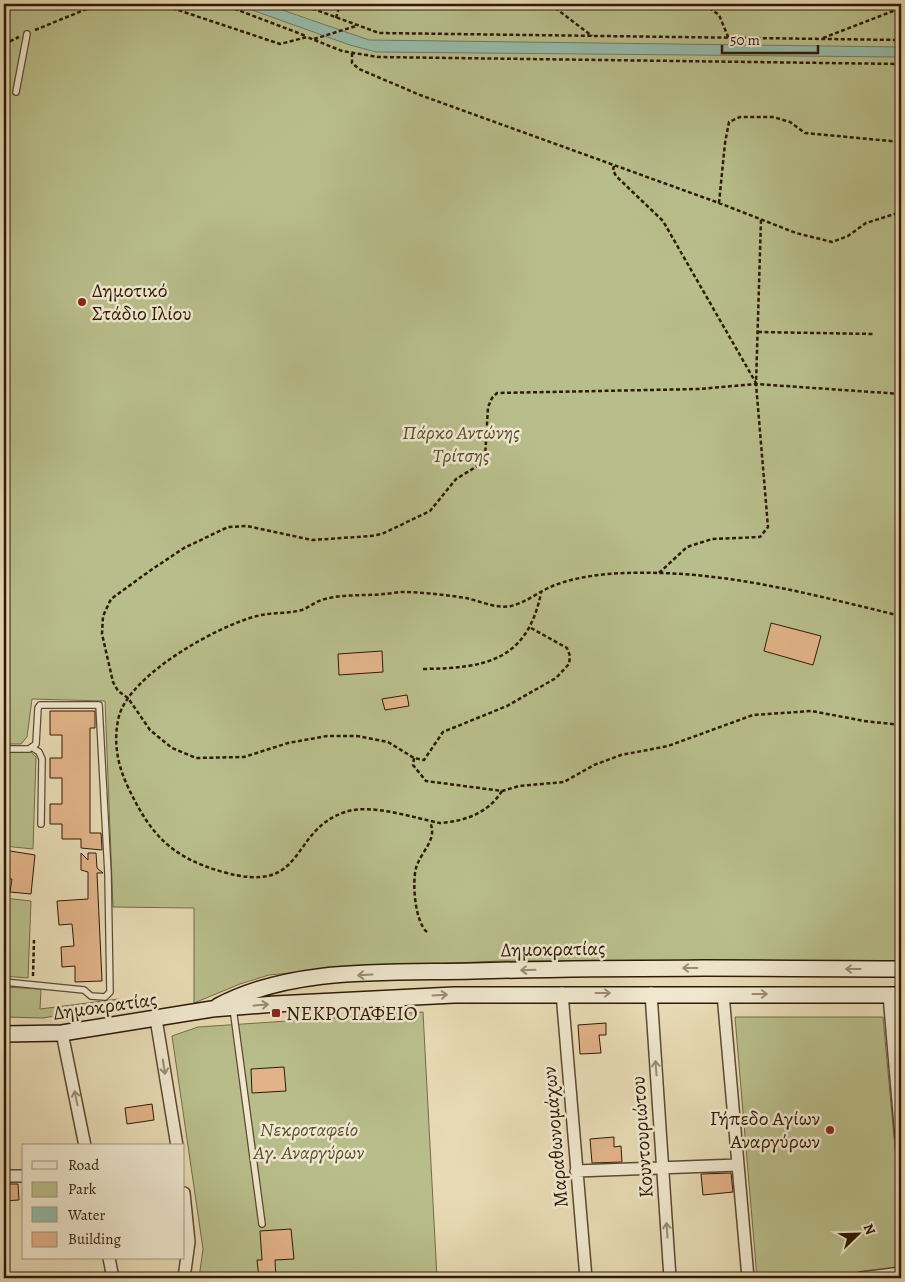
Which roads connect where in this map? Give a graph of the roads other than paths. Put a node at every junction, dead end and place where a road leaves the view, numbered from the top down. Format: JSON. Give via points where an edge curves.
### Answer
{"nodes":[{"id":1,"x":27,"y":34,"type":"road end"},
{"id":2,"x":16,"y":92,"type":"dead end"},
{"id":3,"x":33,"y":748,"type":"junction"},
{"id":4,"x":4,"y":749,"type":"edge"},
{"id":5,"x":41,"y":824,"type":"dead end"},
{"id":6,"x":901,"y":969,"type":"edge"},
{"id":7,"x":4,"y":982,"type":"edge"},
{"id":8,"x":562,"y":993,"type":"junction"},
{"id":9,"x":651,"y":993,"type":"junction"},
{"id":10,"x":723,"y":994,"type":"junction"},
{"id":11,"x":895,"y":995,"type":"edge"},
{"id":12,"x":233,"y":1008,"type":"junction"},
{"id":13,"x":212,"y":1009,"type":"junction"},
{"id":14,"x":156,"y":1019,"type":"junction"},
{"id":15,"x":62,"y":1033,"type":"junction"},
{"id":16,"x":4,"y":1034,"type":"edge"},
{"id":17,"x":900,"y":1103,"type":"edge"},
{"id":18,"x":901,"y":1138,"type":"edge"},
{"id":19,"x":86,"y":1144,"type":"edge"},
{"id":20,"x":177,"y":1144,"type":"edge"},
{"id":21,"x":738,"y":1165,"type":"junction"},
{"id":22,"x":663,"y":1166,"type":"junction"},
{"id":23,"x":576,"y":1171,"type":"junction"},
{"id":24,"x":4,"y":1176,"type":"edge"},
{"id":25,"x":22,"y":1176,"type":"edge"},
{"id":26,"x":185,"y":1203,"type":"edge"},
{"id":27,"x":262,"y":1224,"type":"dead end"},
{"id":28,"x":109,"y":1260,"type":"edge"},
{"id":29,"x":901,"y":1273,"type":"edge"},
{"id":30,"x":113,"y":1278,"type":"edge"},
{"id":31,"x":184,"y":1278,"type":"edge"},
{"id":32,"x":586,"y":1278,"type":"edge"},
{"id":33,"x":670,"y":1278,"type":"edge"},
{"id":34,"x":748,"y":1278,"type":"edge"},
{"id":35,"x":861,"y":1278,"type":"edge"}],
"edges":[{"from":1,"to":2,"type":"lane"},
{"from":3,"to":4,"type":"lane"},
{"from":3,"to":5,"type":"lane","via":[[42,759]]},
{"from":3,"to":7,"type":"lane","via":[[40,705],[99,705],[108,874],[110,992],[105,997],[90,996],[84,990]]},
{"from":6,"to":13,"type":"main road","name":"Δημοκρατίας","one_way":true,"via":[[626,968],[324,977],[259,988]]},
{"from":8,"to":9,"type":"main road","name":"Δημοκρατίας","one_way":true},
{"from":12,"to":8,"type":"main road","name":"Δημοκρατίας","one_way":true,"via":[[454,994]]},
{"from":8,"to":23,"type":"street","name":"Μαραθωνομάχων"},
{"from":9,"to":10,"type":"main road","name":"Δημοκρατίας"},
{"from":22,"to":9,"type":"street","name":"Κουντουριώτου","one_way":true},
{"from":10,"to":11,"type":"main road","name":"Δημοκρατίας","one_way":true},
{"from":10,"to":21,"type":"street"},
{"from":11,"to":17,"type":"street"},
{"from":12,"to":13,"type":"main road","name":"Δημοκρατίας"},
{"from":12,"to":27,"type":"lane"},
{"from":13,"to":14,"type":"main road","name":"Δημοκρατίας"},
{"from":14,"to":15,"type":"main road","name":"Δημοκρατίας"},
{"from":14,"to":20,"type":"street","one_way":true},
{"from":15,"to":16,"type":"main road","name":"Δημοκρατίας"},
{"from":19,"to":15,"type":"street","one_way":true},
{"from":17,"to":18,"type":"street"},
{"from":21,"to":22,"type":"street"},
{"from":21,"to":34,"type":"street"},
{"from":22,"to":23,"type":"street"},
{"from":33,"to":22,"type":"street","name":"Κουντουριώτου","one_way":true},
{"from":23,"to":32,"type":"street","name":"Μαραθωνομάχων"},
{"from":24,"to":25,"type":"street"},
{"from":26,"to":31,"type":"street","via":[[189,1242]]},
{"from":28,"to":30,"type":"street"},
{"from":29,"to":35,"type":"street"}]}
